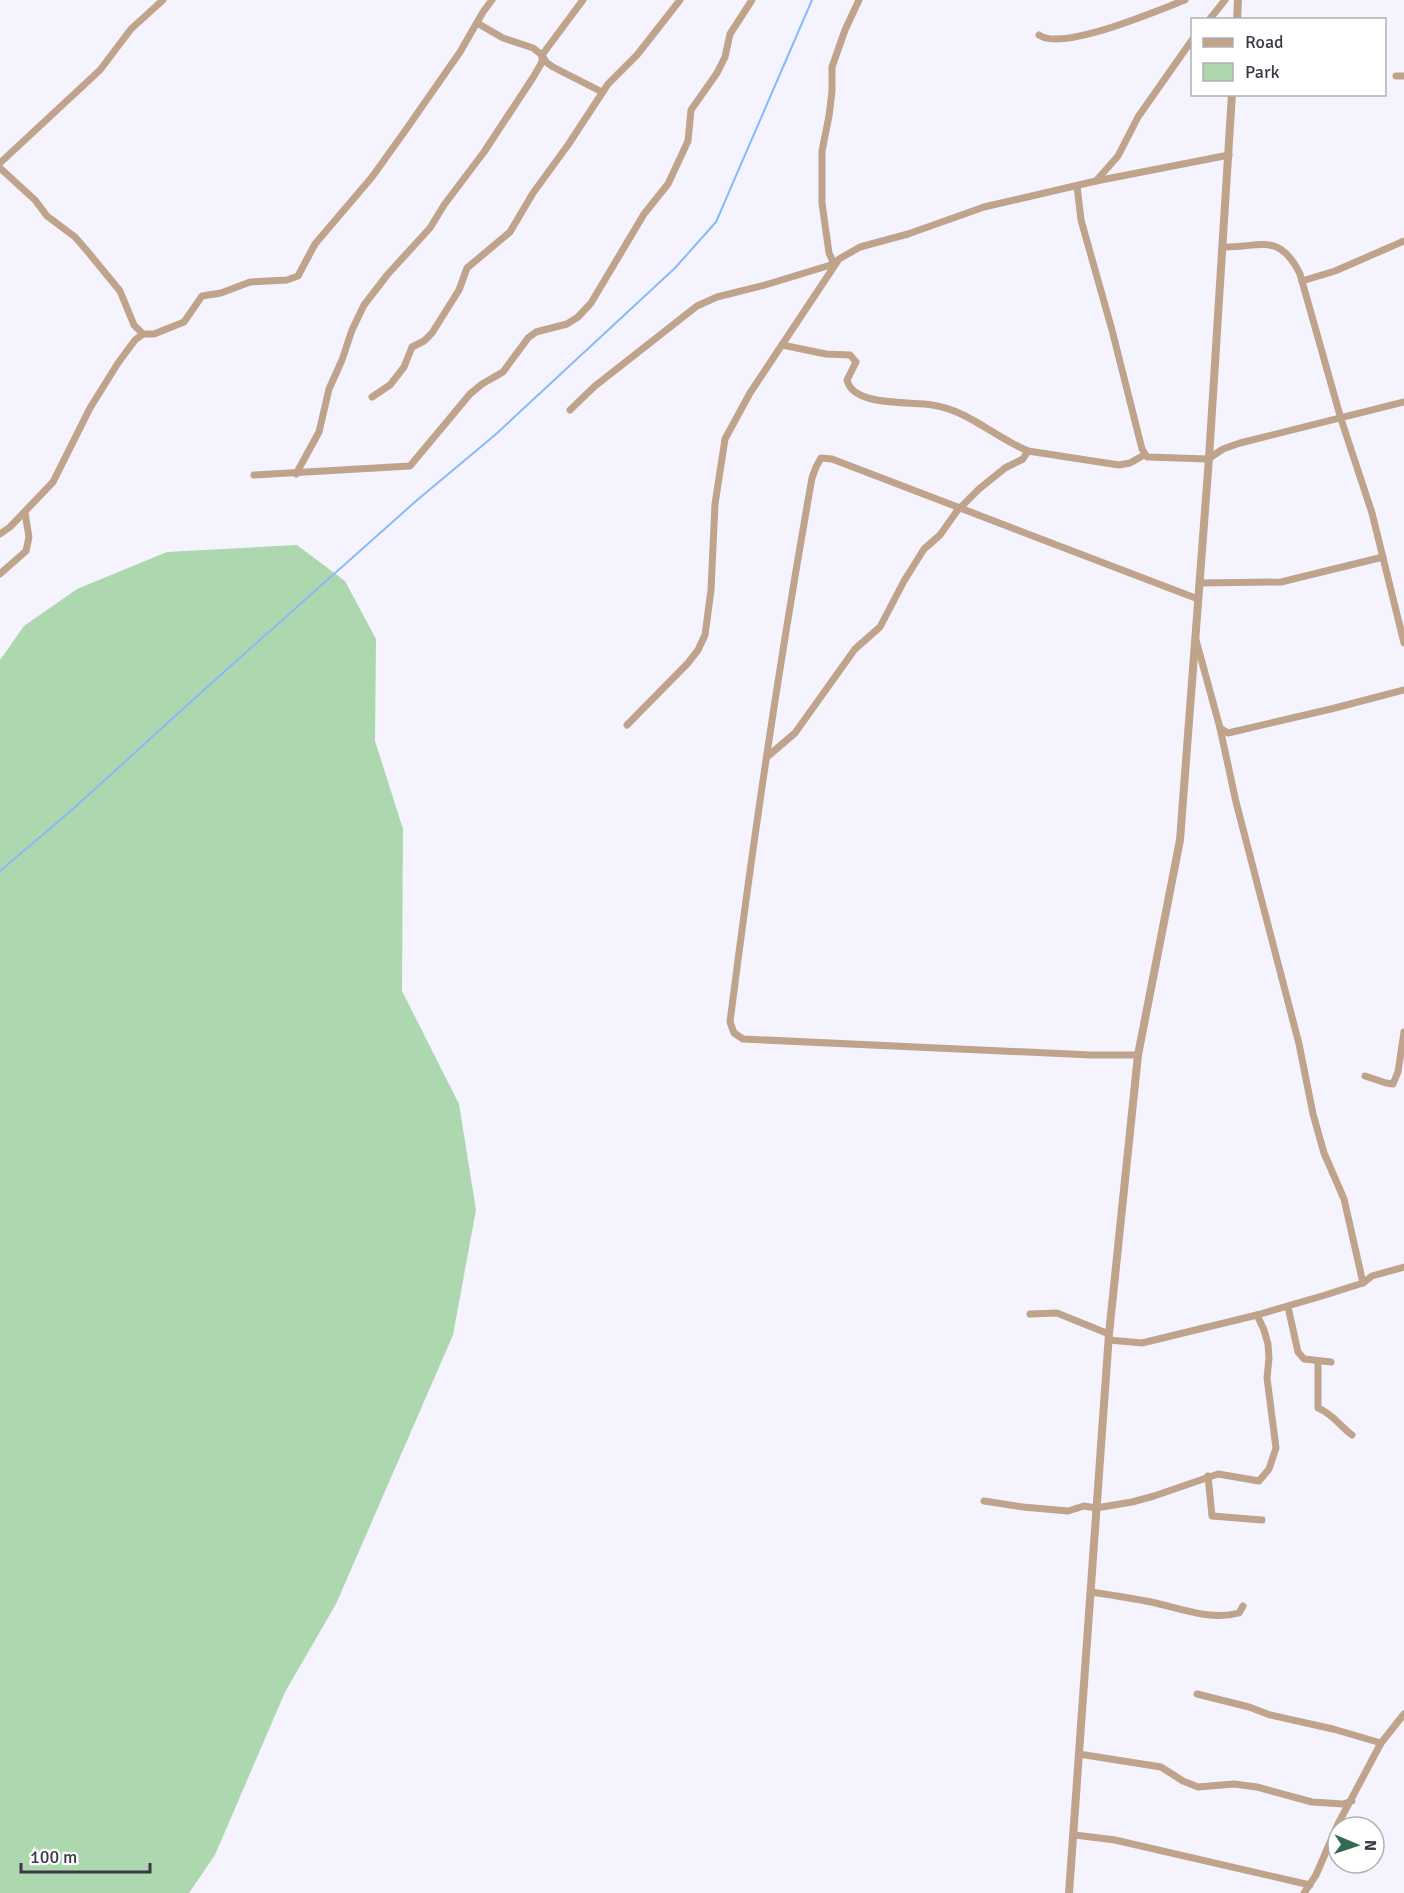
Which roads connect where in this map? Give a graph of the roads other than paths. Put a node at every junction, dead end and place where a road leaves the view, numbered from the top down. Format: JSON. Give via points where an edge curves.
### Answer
{"nodes":[{"id":1,"x":163,"y":0,"type":"edge"},
{"id":2,"x":492,"y":0,"type":"edge"},
{"id":3,"x":583,"y":0,"type":"edge"},
{"id":4,"x":680,"y":0,"type":"edge"},
{"id":5,"x":752,"y":0,"type":"edge"},
{"id":6,"x":859,"y":0,"type":"edge"},
{"id":7,"x":1185,"y":0,"type":"edge"},
{"id":8,"x":1225,"y":0,"type":"edge"},
{"id":9,"x":1238,"y":0,"type":"edge"},
{"id":10,"x":1211,"y":18,"type":"edge"},
{"id":11,"x":1236,"y":18,"type":"edge"},
{"id":12,"x":477,"y":23,"type":"junction"},
{"id":13,"x":1039,"y":35,"type":"dead end"},
{"id":14,"x":1191,"y":41,"type":"edge"},
{"id":15,"x":542,"y":55,"type":"junction"},
{"id":16,"x":602,"y":92,"type":"junction"},
{"id":17,"x":1232,"y":96,"type":"edge"},
{"id":18,"x":1229,"y":155,"type":"junction"},
{"id":19,"x":0,"y":163,"type":"edge"},
{"id":20,"x":0,"y":168,"type":"edge"},
{"id":21,"x":1096,"y":181,"type":"junction"},
{"id":22,"x":1077,"y":186,"type":"junction"},
{"id":23,"x":1404,"y":241,"type":"edge"},
{"id":24,"x":1223,"y":248,"type":"junction"},
{"id":25,"x":834,"y":264,"type":"junction"},
{"id":26,"x":1302,"y":280,"type":"junction"},
{"id":27,"x":143,"y":334,"type":"junction"},
{"id":28,"x":782,"y":345,"type":"junction"},
{"id":29,"x":372,"y":397,"type":"dead end"},
{"id":30,"x":1404,"y":402,"type":"edge"},
{"id":31,"x":570,"y":410,"type":"dead end"},
{"id":32,"x":1341,"y":419,"type":"junction"},
{"id":33,"x":1028,"y":452,"type":"junction"},
{"id":34,"x":1144,"y":455,"type":"junction"},
{"id":35,"x":1209,"y":458,"type":"junction"},
{"id":36,"x":296,"y":474,"type":"junction"},
{"id":37,"x":254,"y":476,"type":"dead end"},
{"id":38,"x":960,"y":508,"type":"junction"},
{"id":39,"x":25,"y":513,"type":"junction"},
{"id":40,"x":0,"y":534,"type":"edge"},
{"id":41,"x":1383,"y":557,"type":"junction"},
{"id":42,"x":0,"y":574,"type":"edge"},
{"id":43,"x":1200,"y":583,"type":"junction"},
{"id":44,"x":1198,"y":599,"type":"junction"},
{"id":45,"x":1196,"y":638,"type":"junction"},
{"id":46,"x":1404,"y":643,"type":"edge"},
{"id":47,"x":1404,"y":690,"type":"edge"},
{"id":48,"x":627,"y":725,"type":"dead end"},
{"id":49,"x":1220,"y":728,"type":"junction"},
{"id":50,"x":767,"y":757,"type":"junction"},
{"id":51,"x":1404,"y":1032,"type":"edge"},
{"id":52,"x":1138,"y":1055,"type":"junction"},
{"id":53,"x":1365,"y":1076,"type":"dead end"},
{"id":54,"x":1404,"y":1267,"type":"edge"},
{"id":55,"x":1363,"y":1283,"type":"junction"},
{"id":56,"x":1288,"y":1307,"type":"junction"},
{"id":57,"x":1030,"y":1314,"type":"dead end"},
{"id":58,"x":1257,"y":1315,"type":"junction"},
{"id":59,"x":1109,"y":1337,"type":"junction"},
{"id":60,"x":1318,"y":1362,"type":"junction"},
{"id":61,"x":1331,"y":1362,"type":"dead end"},
{"id":62,"x":1352,"y":1435,"type":"dead end"},
{"id":63,"x":1208,"y":1476,"type":"junction"},
{"id":64,"x":984,"y":1501,"type":"dead end"},
{"id":65,"x":1096,"y":1508,"type":"junction"},
{"id":66,"x":1262,"y":1520,"type":"dead end"},
{"id":67,"x":1090,"y":1592,"type":"junction"},
{"id":68,"x":1242,"y":1606,"type":"dead end"},
{"id":69,"x":1197,"y":1694,"type":"dead end"},
{"id":70,"x":1404,"y":1714,"type":"edge"},
{"id":71,"x":1381,"y":1743,"type":"junction"},
{"id":72,"x":1079,"y":1754,"type":"junction"},
{"id":73,"x":1352,"y":1801,"type":"junction"},
{"id":74,"x":1075,"y":1834,"type":"junction"},
{"id":75,"x":1310,"y":1885,"type":"junction"},
{"id":76,"x":1069,"y":1893,"type":"edge"},
{"id":77,"x":1304,"y":1893,"type":"edge"}],
"edges":[{"from":1,"to":19,"type":"street","via":[[131,29],[100,70]]},
{"from":2,"to":12,"type":"street"},
{"from":3,"to":15,"type":"street"},
{"from":4,"to":16,"type":"street","via":[[637,56]]},
{"from":5,"to":36,"type":"street","via":[[730,34],[717,73],[691,110],[688,141],[668,184],[644,214],[591,303],[578,317],[528,338],[503,372],[470,394],[410,466]]},
{"from":6,"to":25,"type":"street","via":[[832,67],[822,151],[822,203]]},
{"from":7,"to":13,"type":"street","via":[[1092,34],[1047,39]]},
{"from":8,"to":10,"type":"street"},
{"from":9,"to":11,"type":"street"},
{"from":12,"to":15,"type":"street"},
{"from":12,"to":27,"type":"street","via":[[386,159],[315,244],[298,276],[250,282],[206,294],[179,325]]},
{"from":14,"to":21,"type":"street","via":[[1138,117],[1118,156]]},
{"from":15,"to":16,"type":"street","via":[[553,67]]},
{"from":15,"to":36,"type":"street","via":[[534,76],[430,228],[364,305],[329,389],[319,432]]},
{"from":16,"to":29,"type":"street","via":[[532,193],[510,232],[471,263],[432,333],[412,347],[404,367],[390,385]]},
{"from":17,"to":18,"type":"street"},
{"from":18,"to":21,"type":"street"},
{"from":18,"to":24,"type":"street"},
{"from":20,"to":27,"type":"street","via":[[94,259],[120,291],[134,325]]},
{"from":21,"to":22,"type":"street"},
{"from":22,"to":25,"type":"street","via":[[984,207],[875,242],[846,254]]},
{"from":22,"to":34,"type":"street","via":[[1081,220]]},
{"from":23,"to":26,"type":"street","via":[[1335,271]]},
{"from":24,"to":26,"type":"street","via":[[1261,244],[1277,247],[1287,255]]},
{"from":24,"to":35,"type":"street"},
{"from":25,"to":28,"type":"street"},
{"from":25,"to":31,"type":"street","via":[[697,306]]},
{"from":26,"to":32,"type":"street"},
{"from":27,"to":39,"type":"street","via":[[118,363],[90,408],[53,482]]},
{"from":28,"to":33,"type":"street","via":[[850,355],[856,362],[847,380],[855,393],[883,401],[957,410]]},
{"from":28,"to":48,"type":"street","via":[[725,439],[715,504],[705,635],[688,663]]},
{"from":30,"to":32,"type":"street"},
{"from":32,"to":35,"type":"street","via":[[1240,443]]},
{"from":32,"to":41,"type":"street"},
{"from":33,"to":34,"type":"street","via":[[1119,465]]},
{"from":33,"to":38,"type":"street","via":[[989,480]]},
{"from":34,"to":35,"type":"street"},
{"from":35,"to":43,"type":"street"},
{"from":36,"to":37,"type":"street"},
{"from":38,"to":44,"type":"street"},
{"from":38,"to":50,"type":"street","via":[[916,559],[880,627],[855,649],[795,733]]},
{"from":38,"to":50,"type":"street","via":[[832,459],[821,459],[812,478]]},
{"from":39,"to":40,"type":"street"},
{"from":39,"to":42,"type":"street","via":[[29,537],[26,551]]},
{"from":41,"to":43,"type":"street","via":[[1281,582]]},
{"from":41,"to":46,"type":"street"},
{"from":43,"to":44,"type":"street"},
{"from":44,"to":45,"type":"street"},
{"from":45,"to":49,"type":"street"},
{"from":45,"to":52,"type":"street","via":[[1180,840]]},
{"from":47,"to":49,"type":"street","via":[[1228,733]]},
{"from":49,"to":55,"type":"street","via":[[1313,1114],[1324,1154],[1344,1199]]},
{"from":50,"to":52,"type":"street","via":[[731,1011],[734,1033],[753,1040]]},
{"from":51,"to":53,"type":"street","via":[[1393,1084]]},
{"from":52,"to":59,"type":"street"},
{"from":54,"to":55,"type":"street","via":[[1372,1276]]},
{"from":55,"to":56,"type":"street"},
{"from":56,"to":58,"type":"street"},
{"from":56,"to":60,"type":"street","via":[[1298,1352],[1304,1359]]},
{"from":57,"to":59,"type":"street","via":[[1057,1313]]},
{"from":58,"to":59,"type":"street","via":[[1142,1343]]},
{"from":58,"to":63,"type":"street","via":[[1268,1344],[1267,1378],[1275,1456],[1259,1482],[1224,1474]]},
{"from":59,"to":65,"type":"street"},
{"from":60,"to":61,"type":"street"},
{"from":60,"to":62,"type":"street","via":[[1318,1408],[1330,1413]]},
{"from":63,"to":65,"type":"street","via":[[1154,1496]]},
{"from":63,"to":66,"type":"street","via":[[1212,1516]]},
{"from":64,"to":65,"type":"street","via":[[1068,1511],[1084,1506]]},
{"from":65,"to":67,"type":"street"},
{"from":67,"to":68,"type":"street","via":[[1202,1614],[1228,1616],[1239,1612]]},
{"from":67,"to":72,"type":"street"},
{"from":69,"to":71,"type":"street"},
{"from":70,"to":71,"type":"street"},
{"from":71,"to":73,"type":"street"},
{"from":72,"to":73,"type":"street","via":[[1161,1767],[1198,1787],[1234,1784],[1312,1802]]},
{"from":72,"to":74,"type":"street"},
{"from":73,"to":75,"type":"street"},
{"from":74,"to":75,"type":"street"},
{"from":74,"to":76,"type":"street"},
{"from":75,"to":77,"type":"street"}]}
